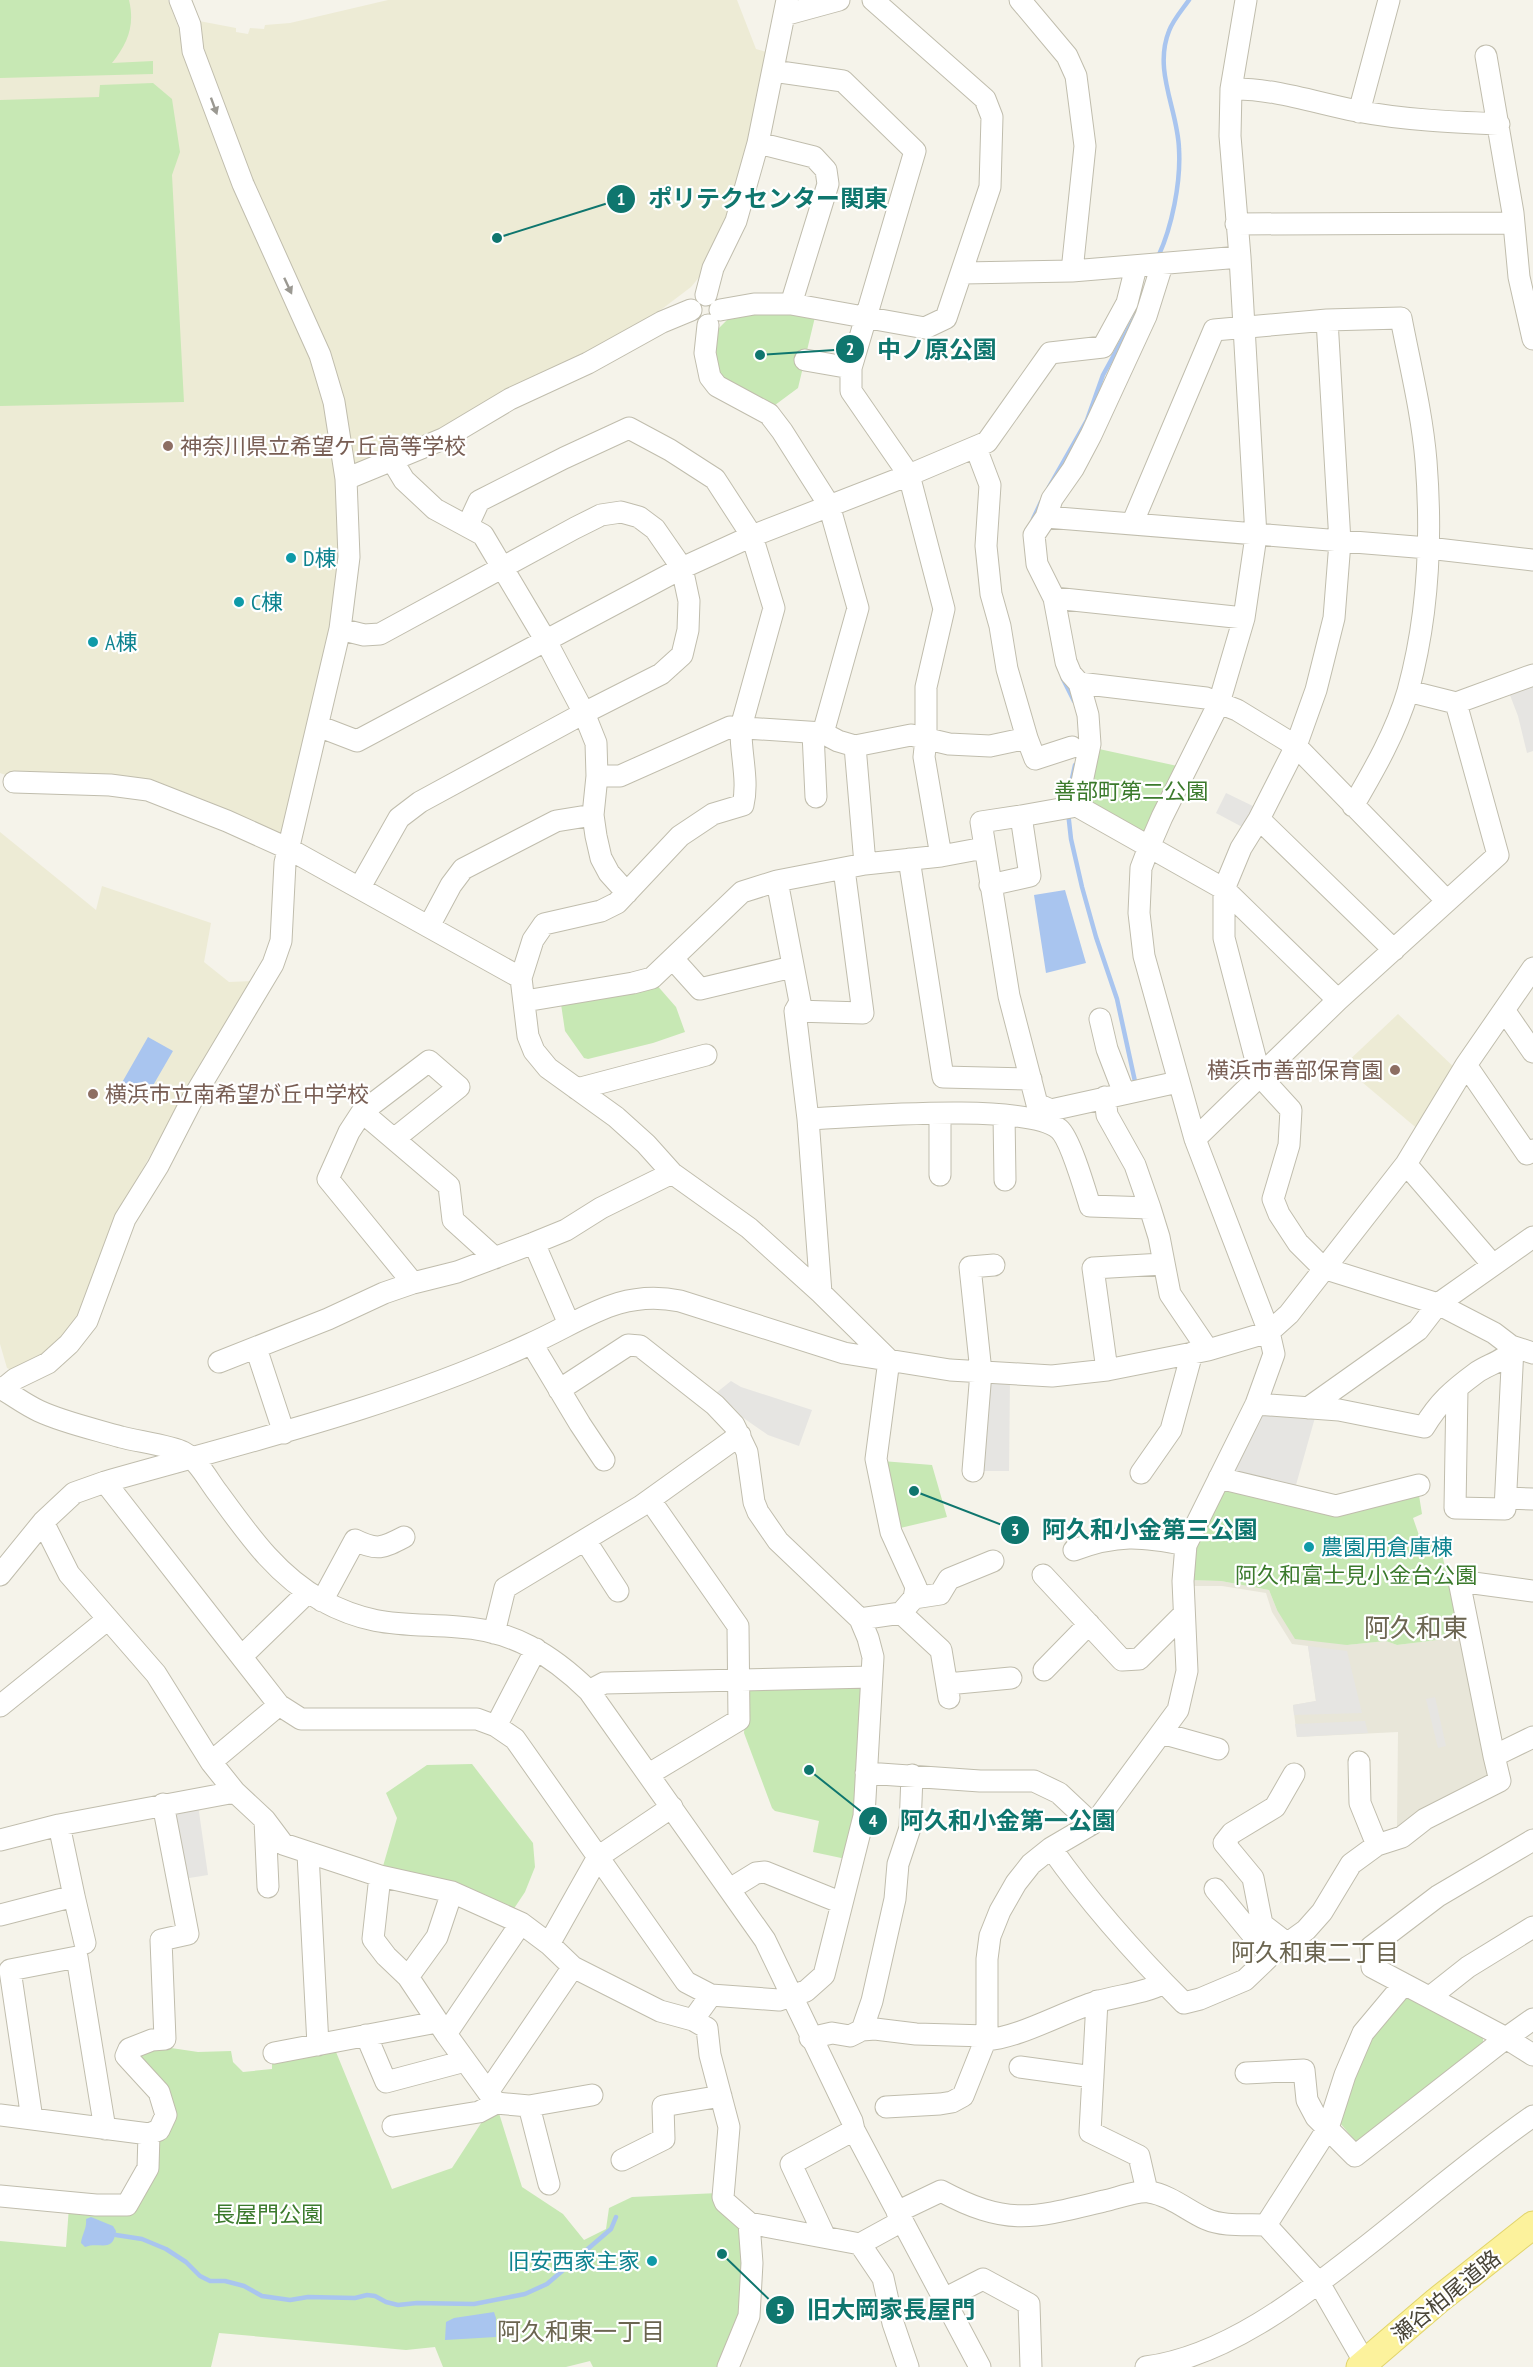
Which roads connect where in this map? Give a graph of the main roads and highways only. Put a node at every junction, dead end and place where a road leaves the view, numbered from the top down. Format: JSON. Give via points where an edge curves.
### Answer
{"nodes":[{"id":1,"x":1533,"y":2225,"type":"edge"},
{"id":2,"x":1367,"y":2364,"type":"edge"}],
"edges":[{"from":1,"to":2,"type":"main road","name":"瀬谷柏尾道路","via":[[1437,2301]]}]}
